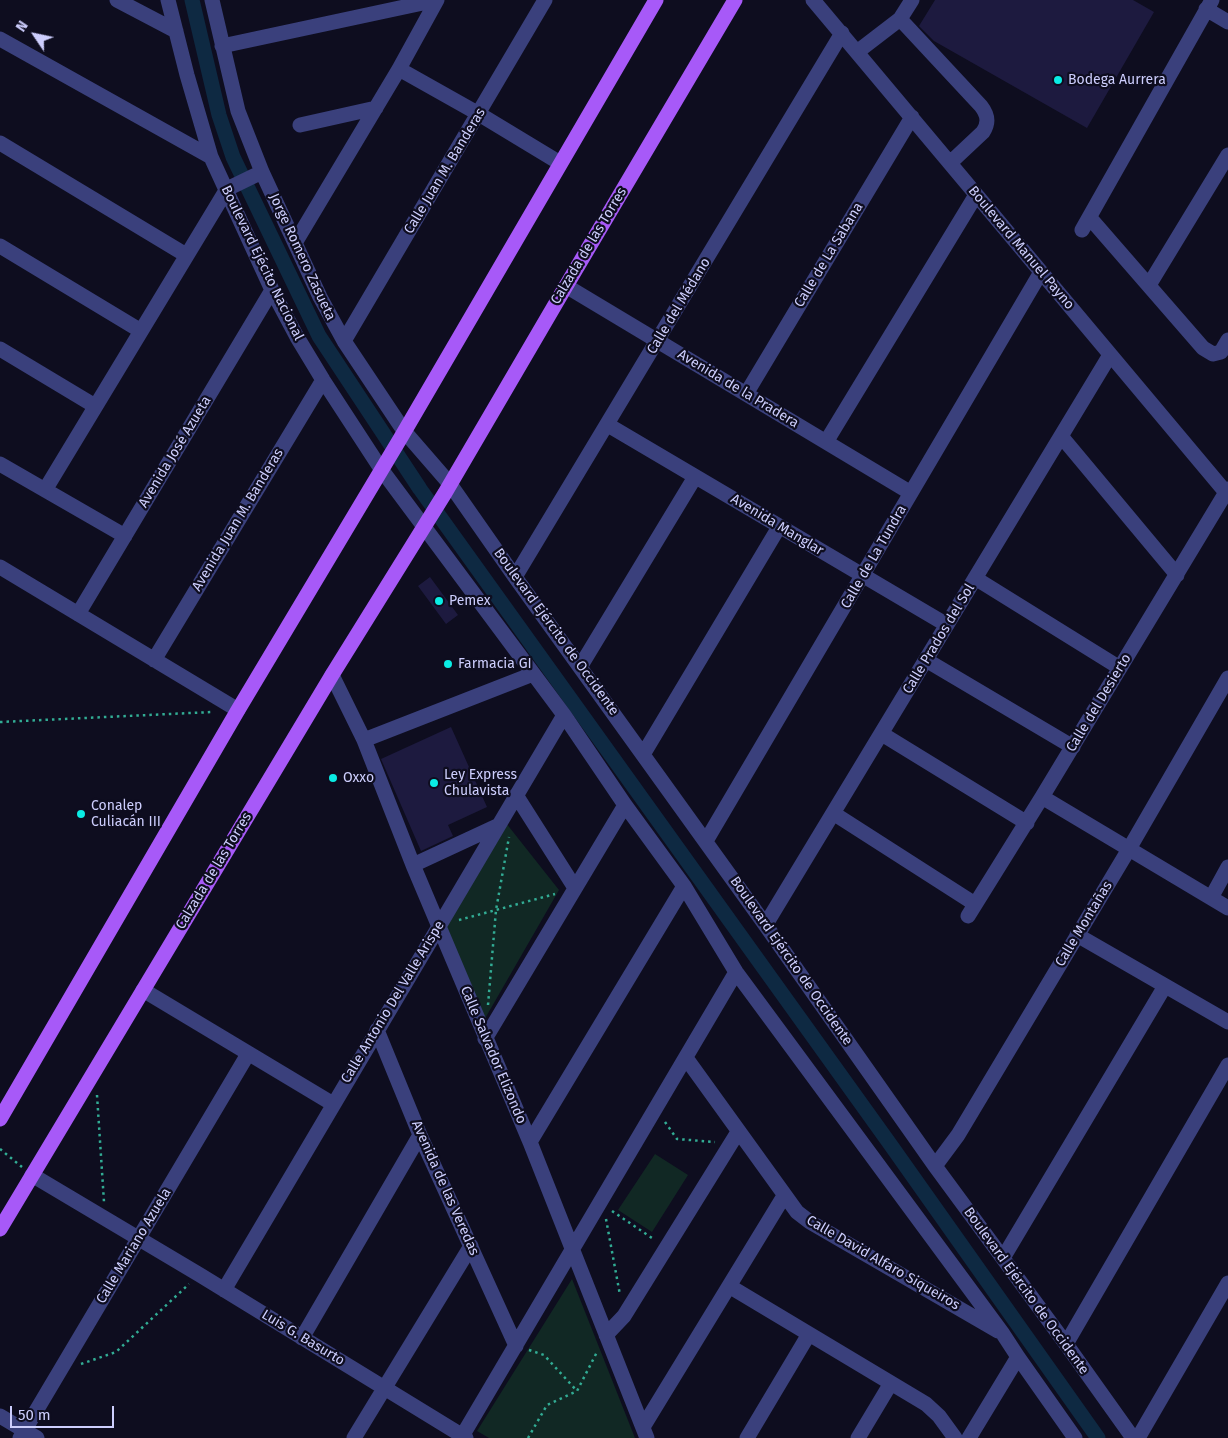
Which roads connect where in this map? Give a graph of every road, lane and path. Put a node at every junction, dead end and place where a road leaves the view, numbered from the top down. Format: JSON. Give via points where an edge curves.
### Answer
{"nodes":[{"id":1,"x":117,"y":0,"type":"edge"},
{"id":2,"x":168,"y":0,"type":"edge"},
{"id":3,"x":212,"y":0,"type":"edge"},
{"id":4,"x":437,"y":0,"type":"edge"},
{"id":5,"x":545,"y":0,"type":"edge"},
{"id":6,"x":656,"y":0,"type":"edge"},
{"id":7,"x":735,"y":0,"type":"edge"},
{"id":8,"x":814,"y":0,"type":"edge"},
{"id":9,"x":912,"y":0,"type":"edge"},
{"id":10,"x":1209,"y":5,"type":"edge"},
{"id":11,"x":900,"y":19,"type":"junction"},
{"id":12,"x":1228,"y":22,"type":"edge"},
{"id":13,"x":176,"y":31,"type":"junction"},
{"id":14,"x":842,"y":34,"type":"junction"},
{"id":15,"x":0,"y":39,"type":"edge"},
{"id":16,"x":222,"y":46,"type":"junction"},
{"id":17,"x":856,"y":52,"type":"junction"},
{"id":18,"x":399,"y":69,"type":"junction"},
{"id":19,"x":376,"y":108,"type":"junction"},
{"id":20,"x":479,"y":114,"type":"junction"},
{"id":21,"x":912,"y":117,"type":"junction"},
{"id":22,"x":300,"y":126,"type":"dead end"},
{"id":23,"x":0,"y":143,"type":"edge"},
{"id":24,"x":1228,"y":155,"type":"edge"},
{"id":25,"x":211,"y":157,"type":"junction"},
{"id":26,"x":560,"y":163,"type":"junction"},
{"id":27,"x":950,"y":163,"type":"junction"},
{"id":28,"x":258,"y":175,"type":"junction"},
{"id":29,"x":230,"y":188,"type":"junction"},
{"id":30,"x":976,"y":195,"type":"junction"},
{"id":31,"x":295,"y":242,"type":"junction"},
{"id":32,"x":0,"y":246,"type":"edge"},
{"id":33,"x":186,"y":255,"type":"junction"},
{"id":34,"x":1041,"y":272,"type":"junction"},
{"id":35,"x":566,"y":286,"type":"junction"},
{"id":36,"x":1149,"y":286,"type":"junction"},
{"id":37,"x":272,"y":290,"type":"junction"},
{"id":38,"x":141,"y":331,"type":"junction"},
{"id":39,"x":1228,"y":340,"type":"edge"},
{"id":40,"x":344,"y":341,"type":"junction"},
{"id":41,"x":658,"y":341,"type":"junction"},
{"id":42,"x":0,"y":349,"type":"edge"},
{"id":43,"x":1110,"y":354,"type":"junction"},
{"id":44,"x":323,"y":380,"type":"junction"},
{"id":45,"x":746,"y":394,"type":"junction"},
{"id":46,"x":95,"y":406,"type":"junction"},
{"id":47,"x":608,"y":425,"type":"junction"},
{"id":48,"x":402,"y":435,"type":"junction"},
{"id":49,"x":1061,"y":436,"type":"junction"},
{"id":50,"x":826,"y":442,"type":"junction"},
{"id":51,"x":0,"y":464,"type":"edge"},
{"id":52,"x":381,"y":469,"type":"junction"},
{"id":53,"x":695,"y":477,"type":"junction"},
{"id":54,"x":448,"y":489,"type":"junction"},
{"id":55,"x":45,"y":490,"type":"junction"},
{"id":56,"x":1227,"y":492,"type":"edge"},
{"id":57,"x":911,"y":493,"type":"junction"},
{"id":58,"x":428,"y":520,"type":"junction"},
{"id":59,"x":779,"y":527,"type":"junction"},
{"id":60,"x":125,"y":536,"type":"junction"},
{"id":61,"x":0,"y":568,"type":"edge"},
{"id":62,"x":1177,"y":575,"type":"junction"},
{"id":63,"x":862,"y":576,"type":"junction"},
{"id":64,"x":515,"y":578,"type":"junction"},
{"id":65,"x":975,"y":578,"type":"junction"},
{"id":66,"x":78,"y":614,"type":"junction"},
{"id":67,"x":946,"y":625,"type":"junction"},
{"id":68,"x":154,"y":660,"type":"junction"},
{"id":69,"x":926,"y":660,"type":"junction"},
{"id":70,"x":580,"y":667,"type":"junction"},
{"id":71,"x":1120,"y":668,"type":"junction"},
{"id":72,"x":533,"y":674,"type":"junction"},
{"id":73,"x":332,"y":675,"type":"junction"},
{"id":74,"x":1228,"y":678,"type":"edge"},
{"id":75,"x":238,"y":710,"type":"junction"},
{"id":76,"x":564,"y":716,"type":"junction"},
{"id":77,"x":0,"y":722,"type":"edge"},
{"id":78,"x":882,"y":734,"type":"junction"},
{"id":79,"x":364,"y":740,"type":"junction"},
{"id":80,"x":1073,"y":747,"type":"junction"},
{"id":81,"x":644,"y":753,"type":"junction"},
{"id":82,"x":516,"y":795,"type":"junction"},
{"id":83,"x":1042,"y":797,"type":"junction"},
{"id":84,"x":625,"y":805,"type":"junction"},
{"id":85,"x":833,"y":813,"type":"junction"},
{"id":86,"x":1027,"y":823,"type":"junction"},
{"id":87,"x":503,"y":830,"type":"junction"},
{"id":88,"x":706,"y":841,"type":"junction"},
{"id":89,"x":1129,"y":849,"type":"junction"},
{"id":90,"x":413,"y":865,"type":"junction"},
{"id":91,"x":1228,"y":867,"type":"edge"},
{"id":92,"x":684,"y":886,"type":"junction"},
{"id":93,"x":576,"y":888,"type":"junction"},
{"id":94,"x":1211,"y":898,"type":"junction"},
{"id":95,"x":1228,"y":908,"type":"edge"},
{"id":96,"x":496,"y":910,"type":"junction"},
{"id":97,"x":764,"y":923,"type":"junction"},
{"id":98,"x":438,"y":926,"type":"junction"},
{"id":99,"x":1078,"y":936,"type":"junction"},
{"id":100,"x":736,"y":972,"type":"junction"},
{"id":101,"x":1165,"y":986,"type":"junction"},
{"id":102,"x":143,"y":990,"type":"junction"},
{"id":103,"x":488,"y":1010,"type":"dead end"},
{"id":104,"x":1228,"y":1022,"type":"edge"},
{"id":105,"x":377,"y":1030,"type":"junction"},
{"id":106,"x":485,"y":1039,"type":"junction"},
{"id":107,"x":248,"y":1054,"type":"junction"},
{"id":108,"x":686,"y":1058,"type":"junction"},
{"id":109,"x":1228,"y":1065,"type":"edge"},
{"id":110,"x":95,"y":1070,"type":"junction"},
{"id":111,"x":333,"y":1104,"type":"junction"},
{"id":112,"x":656,"y":1109,"type":"junction"},
{"id":113,"x":0,"y":1119,"type":"edge"},
{"id":114,"x":420,"y":1135,"type":"junction"},
{"id":115,"x":735,"y":1138,"type":"junction"},
{"id":116,"x":530,"y":1142,"type":"junction"},
{"id":117,"x":0,"y":1149,"type":"edge"},
{"id":118,"x":936,"y":1166,"type":"junction"},
{"id":119,"x":32,"y":1175,"type":"junction"},
{"id":120,"x":784,"y":1196,"type":"junction"},
{"id":121,"x":604,"y":1201,"type":"junction"},
{"id":122,"x":105,"y":1219,"type":"junction"},
{"id":123,"x":0,"y":1229,"type":"edge"},
{"id":124,"x":138,"y":1239,"type":"junction"},
{"id":125,"x":471,"y":1246,"type":"junction"},
{"id":126,"x":666,"y":1248,"type":"junction"},
{"id":127,"x":573,"y":1249,"type":"junction"},
{"id":128,"x":1003,"y":1258,"type":"junction"},
{"id":129,"x":200,"y":1275,"type":"junction"},
{"id":130,"x":1228,"y":1283,"type":"edge"},
{"id":131,"x":729,"y":1286,"type":"junction"},
{"id":132,"x":224,"y":1290,"type":"junction"},
{"id":133,"x":624,"y":1316,"type":"junction"},
{"id":134,"x":810,"y":1334,"type":"junction"},
{"id":135,"x":1003,"y":1334,"type":"junction"},
{"id":136,"x":606,"y":1335,"type":"junction"},
{"id":137,"x":302,"y":1338,"type":"junction"},
{"id":138,"x":1066,"y":1344,"type":"junction"},
{"id":139,"x":516,"y":1346,"type":"junction"},
{"id":140,"x":1018,"y":1357,"type":"junction"},
{"id":141,"x":60,"y":1370,"type":"junction"},
{"id":142,"x":891,"y":1383,"type":"junction"},
{"id":143,"x":384,"y":1388,"type":"junction"},
{"id":144,"x":576,"y":1391,"type":"junction"},
{"id":145,"x":0,"y":1416,"type":"edge"},
{"id":146,"x":645,"y":1432,"type":"edge"},
{"id":147,"x":27,"y":1436,"type":"edge"},
{"id":148,"x":463,"y":1437,"type":"edge"},
{"id":149,"x":354,"y":1438,"type":"edge"},
{"id":150,"x":528,"y":1438,"type":"edge"},
{"id":151,"x":747,"y":1438,"type":"edge"},
{"id":152,"x":858,"y":1438,"type":"edge"},
{"id":153,"x":955,"y":1438,"type":"edge"},
{"id":154,"x":969,"y":1438,"type":"edge"},
{"id":155,"x":1075,"y":1438,"type":"edge"},
{"id":156,"x":1133,"y":1438,"type":"edge"},
{"id":157,"x":1138,"y":1438,"type":"edge"}],
"edges":[{"from":1,"to":13,"type":"street"},
{"from":2,"to":13,"type":"street","name":"Boulevard Ejécito Nacional"},
{"from":3,"to":16,"type":"street","name":"Jorge Romero Zasueta"},
{"from":4,"to":16,"type":"street"},
{"from":4,"to":18,"type":"street"},
{"from":5,"to":20,"type":"street","name":"Calle Juan M. Banderas"},
{"from":6,"to":26,"type":"main road"},
{"from":7,"to":35,"type":"main road","name":"Calzada de las Torres"},
{"from":8,"to":14,"type":"street","name":"Boulevard Manuel Payno"},
{"from":9,"to":11,"type":"street"},
{"from":10,"to":12,"type":"street"},
{"from":10,"to":36,"type":"street","via":[[1086,224]]},
{"from":11,"to":17,"type":"street"},
{"from":11,"to":27,"type":"street","via":[[985,111],[987,126],[983,132]]},
{"from":13,"to":25,"type":"street","name":"Boulevard Ejécito Nacional"},
{"from":14,"to":17,"type":"street","name":"Boulevard Manuel Payno"},
{"from":14,"to":41,"type":"street","name":"Calle del Médano"},
{"from":15,"to":25,"type":"street"},
{"from":16,"to":28,"type":"street","name":"Jorge Romero Zasueta"},
{"from":17,"to":21,"type":"street","name":"Boulevard Manuel Payno"},
{"from":18,"to":19,"type":"street"},
{"from":18,"to":20,"type":"street"},
{"from":19,"to":22,"type":"street"},
{"from":19,"to":31,"type":"street"},
{"from":20,"to":26,"type":"street"},
{"from":20,"to":40,"type":"street","name":"Calle Juan M. Banderas"},
{"from":21,"to":27,"type":"street","name":"Boulevard Manuel Payno"},
{"from":21,"to":45,"type":"street","name":"Calle de La Sabana"},
{"from":23,"to":33,"type":"street"},
{"from":24,"to":36,"type":"street"},
{"from":25,"to":29,"type":"street","name":"Boulevard Ejécito Nacional"},
{"from":26,"to":48,"type":"main road"},
{"from":27,"to":30,"type":"street","name":"Boulevard Manuel Payno"},
{"from":28,"to":29,"type":"street"},
{"from":28,"to":31,"type":"street","name":"Jorge Romero Zasueta"},
{"from":29,"to":33,"type":"street"},
{"from":29,"to":37,"type":"street","name":"Boulevard Ejécito Nacional"},
{"from":30,"to":34,"type":"street","name":"Boulevard Manuel Payno"},
{"from":30,"to":50,"type":"street"},
{"from":31,"to":40,"type":"street","name":"Jorge Romero Zasueta"},
{"from":32,"to":38,"type":"street"},
{"from":33,"to":38,"type":"street"},
{"from":34,"to":43,"type":"street","name":"Boulevard Manuel Payno"},
{"from":34,"to":57,"type":"street","name":"Calle de La Tundra"},
{"from":35,"to":41,"type":"street","name":"Avenida de la Pradera"},
{"from":35,"to":54,"type":"main road","name":"Calzada de las Torres"},
{"from":36,"to":39,"type":"street","via":[[1203,348],[1213,354],[1221,352]]},
{"from":37,"to":44,"type":"street","name":"Boulevard Ejécito Nacional"},
{"from":37,"to":60,"type":"street","name":"Avenida José Azueta"},
{"from":38,"to":46,"type":"street"},
{"from":40,"to":48,"type":"street","name":"Jorge Romero Zasueta"},
{"from":41,"to":45,"type":"street","name":"Avenida de la Pradera"},
{"from":41,"to":47,"type":"street","name":"Calle del Médano"},
{"from":42,"to":46,"type":"street"},
{"from":43,"to":49,"type":"street","name":"Calle Prados del Sol"},
{"from":43,"to":56,"type":"street","name":"Boulevard Manuel Payno"},
{"from":44,"to":52,"type":"street","name":"Boulevard Ejécito Nacional"},
{"from":44,"to":68,"type":"street","name":"Avenida Juan M. Banderas"},
{"from":45,"to":50,"type":"street","name":"Avenida de la Pradera"},
{"from":46,"to":55,"type":"street"},
{"from":47,"to":53,"type":"street","name":"Avenida Manglar"},
{"from":47,"to":64,"type":"street","name":"Calle del Médano"},
{"from":48,"to":52,"type":"main road"},
{"from":48,"to":54,"type":"street","name":"Jorge Romero Zasueta"},
{"from":49,"to":62,"type":"street"},
{"from":49,"to":65,"type":"street","name":"Calle Prados del Sol"},
{"from":50,"to":57,"type":"street","name":"Avenida de la Pradera"},
{"from":51,"to":55,"type":"street"},
{"from":52,"to":58,"type":"street","name":"Boulevard Ejécito Nacional"},
{"from":52,"to":75,"type":"main road"},
{"from":53,"to":59,"type":"street","name":"Avenida Manglar"},
{"from":53,"to":70,"type":"street"},
{"from":54,"to":58,"type":"main road","name":"Calzada de las Torres"},
{"from":54,"to":64,"type":"street","name":"Boulevard Ejército de Occidente"},
{"from":55,"to":60,"type":"street"},
{"from":56,"to":62,"type":"street","name":"Calle del Desierto"},
{"from":57,"to":63,"type":"street","name":"Calle de La Tundra"},
{"from":58,"to":72,"type":"street"},
{"from":58,"to":73,"type":"main road","name":"Calzada de las Torres"},
{"from":59,"to":63,"type":"street","name":"Avenida Manglar"},
{"from":59,"to":81,"type":"street"},
{"from":60,"to":66,"type":"street","name":"Avenida José Azueta"},
{"from":61,"to":66,"type":"street"},
{"from":62,"to":71,"type":"street","name":"Calle del Desierto"},
{"from":63,"to":67,"type":"street","name":"Avenida Manglar"},
{"from":63,"to":88,"type":"street","name":"Calle de La Tundra"},
{"from":64,"to":70,"type":"street","name":"Boulevard Ejército de Occidente"},
{"from":65,"to":67,"type":"street","name":"Calle Prados del Sol"},
{"from":65,"to":71,"type":"street"},
{"from":66,"to":68,"type":"street"},
{"from":67,"to":69,"type":"street","name":"Calle Prados del Sol"},
{"from":68,"to":75,"type":"street"},
{"from":69,"to":78,"type":"street","name":"Calle Prados del Sol"},
{"from":69,"to":80,"type":"street"},
{"from":70,"to":81,"type":"street","name":"Boulevard Ejército de Occidente"},
{"from":71,"to":80,"type":"street","name":"Calle del Desierto"},
{"from":72,"to":76,"type":"street"},
{"from":72,"to":79,"type":"street"},
{"from":73,"to":79,"type":"street","name":"Calle Salvador Elizondo"},
{"from":73,"to":102,"type":"main road","name":"Calzada de las Torres"},
{"from":74,"to":89,"type":"street","name":"Calle Montañas"},
{"from":75,"to":77,"type":"path"},
{"from":75,"to":113,"type":"main road"},
{"from":76,"to":82,"type":"street","name":"Calle Antonio Del Valle Arispe"},
{"from":76,"to":84,"type":"street"},
{"from":78,"to":85,"type":"street","name":"Calle Prados del Sol"},
{"from":78,"to":86,"type":"street"},
{"from":79,"to":90,"type":"street","name":"Calle Salvador Elizondo"},
{"from":80,"to":83,"type":"street","name":"Calle del Desierto"},
{"from":81,"to":88,"type":"street","name":"Boulevard Ejército de Occidente"},
{"from":82,"to":87,"type":"street","name":"Calle Antonio Del Valle Arispe"},
{"from":82,"to":93,"type":"street"},
{"from":83,"to":86,"type":"street","name":"Calle del Desierto"},
{"from":83,"to":89,"type":"street"},
{"from":84,"to":92,"type":"street"},
{"from":84,"to":93,"type":"street"},
{"from":85,"to":86,"type":"street","name":"Calle del Desierto","via":[[972,910]]},
{"from":85,"to":97,"type":"street","name":"Calle Prados del Sol"},
{"from":87,"to":90,"type":"street"},
{"from":87,"to":96,"type":"path"},
{"from":87,"to":98,"type":"street","name":"Calle Antonio Del Valle Arispe"},
{"from":88,"to":97,"type":"street","name":"Boulevard Ejército de Occidente"},
{"from":89,"to":94,"type":"street"},
{"from":89,"to":99,"type":"street","name":"Calle Montañas"},
{"from":90,"to":98,"type":"street","name":"Calle Salvador Elizondo"},
{"from":91,"to":94,"type":"street"},
{"from":92,"to":100,"type":"street"},
{"from":92,"to":116,"type":"street"},
{"from":93,"to":96,"type":"path"},
{"from":93,"to":106,"type":"street"},
{"from":94,"to":95,"type":"street"},
{"from":96,"to":98,"type":"path"},
{"from":96,"to":103,"type":"path"},
{"from":97,"to":118,"type":"street","name":"Boulevard Ejército de Occidente"},
{"from":98,"to":105,"type":"street","name":"Calle Antonio Del Valle Arispe"},
{"from":98,"to":106,"type":"street","name":"Calle Salvador Elizondo"},
{"from":99,"to":101,"type":"street"},
{"from":99,"to":118,"type":"street","name":"Calle Montañas"},
{"from":100,"to":108,"type":"street"},
{"from":100,"to":135,"type":"street"},
{"from":101,"to":104,"type":"street"},
{"from":101,"to":128,"type":"street"},
{"from":102,"to":107,"type":"street"},
{"from":102,"to":110,"type":"main road","name":"Calzada de las Torres"},
{"from":105,"to":111,"type":"street","name":"Calle Antonio Del Valle Arispe"},
{"from":105,"to":114,"type":"street","name":"Avenida de las Veredas"},
{"from":106,"to":116,"type":"street","name":"Calle Salvador Elizondo"},
{"from":107,"to":111,"type":"street"},
{"from":107,"to":124,"type":"street","name":"Calle Mariano Azuela"},
{"from":108,"to":112,"type":"street"},
{"from":108,"to":115,"type":"street","name":"Calle David Alfaro Siqueiros"},
{"from":109,"to":138,"type":"street"},
{"from":110,"to":119,"type":"main road","name":"Calzada de las Torres"},
{"from":110,"to":122,"type":"path"},
{"from":111,"to":132,"type":"street","name":"Calle Antonio Del Valle Arispe"},
{"from":112,"to":115,"type":"path","via":[[677,1139]]},
{"from":112,"to":121,"type":"street"},
{"from":114,"to":125,"type":"street","name":"Avenida de las Veredas"},
{"from":114,"to":137,"type":"street"},
{"from":115,"to":120,"type":"street","name":"Calle David Alfaro Siqueiros"},
{"from":115,"to":126,"type":"street"},
{"from":116,"to":127,"type":"street","name":"Calle Salvador Elizondo"},
{"from":117,"to":119,"type":"path"},
{"from":118,"to":128,"type":"street","name":"Boulevard Ejército de Occidente"},
{"from":119,"to":122,"type":"street","name":"Luis G. Basurto"},
{"from":119,"to":123,"type":"main road","name":"Calzada de las Torres"},
{"from":120,"to":131,"type":"street"},
{"from":120,"to":135,"type":"street","name":"Calle David Alfaro Siqueiros","via":[[810,1222]]},
{"from":121,"to":126,"type":"path"},
{"from":121,"to":127,"type":"street"},
{"from":121,"to":133,"type":"path"},
{"from":122,"to":124,"type":"street","name":"Luis G. Basurto"},
{"from":124,"to":129,"type":"street","name":"Luis G. Basurto"},
{"from":124,"to":141,"type":"street","name":"Calle Mariano Azuela"},
{"from":125,"to":139,"type":"street","name":"Avenida de las Veredas"},
{"from":125,"to":143,"type":"street"},
{"from":126,"to":133,"type":"street"},
{"from":127,"to":136,"type":"street","name":"Calle Salvador Elizondo"},
{"from":127,"to":139,"type":"street"},
{"from":128,"to":138,"type":"street","name":"Boulevard Ejército de Occidente"},
{"from":129,"to":132,"type":"street","name":"Luis G. Basurto"},
{"from":129,"to":141,"type":"path","via":[[116,1352]]},
{"from":130,"to":157,"type":"street"},
{"from":131,"to":134,"type":"street"},
{"from":131,"to":146,"type":"street"},
{"from":132,"to":137,"type":"street","name":"Luis G. Basurto"},
{"from":133,"to":136,"type":"street"},
{"from":134,"to":142,"type":"street"},
{"from":134,"to":151,"type":"street"},
{"from":135,"to":140,"type":"street"},
{"from":136,"to":144,"type":"path"},
{"from":136,"to":146,"type":"street","name":"Calle Salvador Elizondo"},
{"from":137,"to":143,"type":"street","name":"Luis G. Basurto"},
{"from":138,"to":156,"type":"street","name":"Boulevard Ejército de Occidente"},
{"from":139,"to":144,"type":"path","via":[[544,1355]]},
{"from":139,"to":148,"type":"street"},
{"from":140,"to":154,"type":"street"},
{"from":140,"to":155,"type":"street"},
{"from":141,"to":147,"type":"street","name":"Calle Mariano Azuela"},
{"from":142,"to":152,"type":"street"},
{"from":142,"to":153,"type":"street","via":[[926,1404]]},
{"from":143,"to":148,"type":"street","name":"Luis G. Basurto"},
{"from":143,"to":149,"type":"street"},
{"from":144,"to":150,"type":"path","via":[[547,1404]]},
{"from":145,"to":147,"type":"street"}]}
